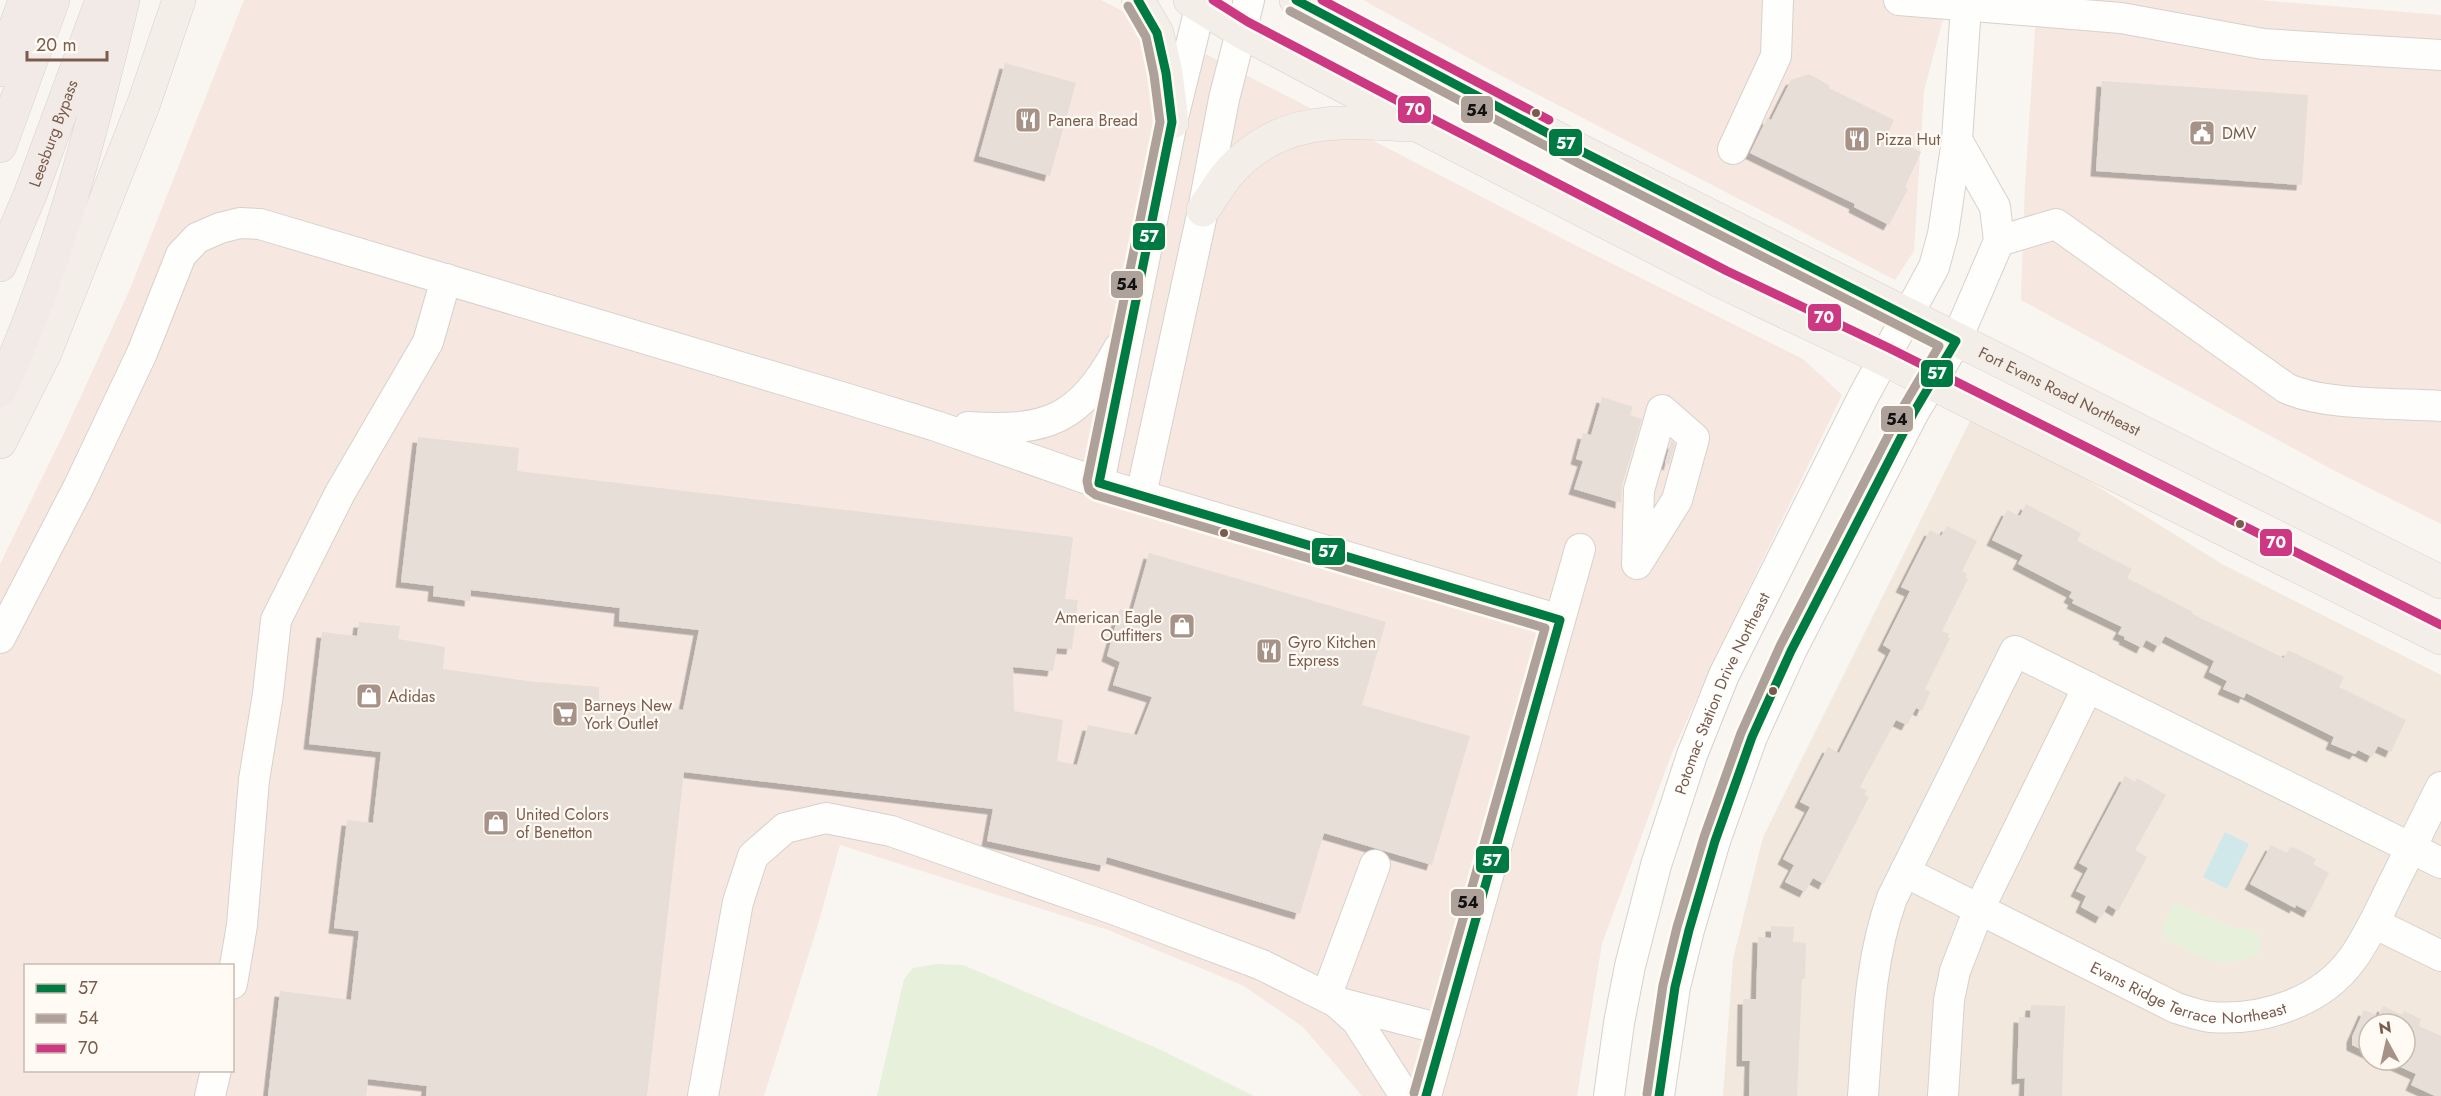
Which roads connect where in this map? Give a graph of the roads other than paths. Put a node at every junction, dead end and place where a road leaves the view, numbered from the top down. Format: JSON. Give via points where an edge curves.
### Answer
{"nodes":[{"id":1,"x":25,"y":0,"type":"edge"},
{"id":2,"x":53,"y":0,"type":"edge"},
{"id":3,"x":102,"y":0,"type":"edge"},
{"id":4,"x":123,"y":0,"type":"edge"},
{"id":5,"x":179,"y":0,"type":"edge"},
{"id":6,"x":1138,"y":0,"type":"edge"},
{"id":7,"x":1249,"y":0,"type":"edge"},
{"id":8,"x":1296,"y":0,"type":"edge"},
{"id":9,"x":1778,"y":0,"type":"edge"},
{"id":10,"x":1899,"y":0,"type":"edge"},
{"id":11,"x":1929,"y":1,"type":"edge"},
{"id":12,"x":1198,"y":2,"type":"edge"},
{"id":13,"x":1966,"y":6,"type":"junction"},
{"id":14,"x":1242,"y":32,"type":"junction"},
{"id":15,"x":2441,"y":55,"type":"edge"},
{"id":16,"x":0,"y":70,"type":"edge"},
{"id":17,"x":1172,"y":122,"type":"junction"},
{"id":18,"x":1417,"y":125,"type":"junction"},
{"id":19,"x":1957,"y":140,"type":"junction"},
{"id":20,"x":0,"y":146,"type":"edge"},
{"id":21,"x":1734,"y":149,"type":"dead end"},
{"id":22,"x":1203,"y":210,"type":"junction"},
{"id":23,"x":2000,"y":241,"type":"junction"},
{"id":24,"x":0,"y":265,"type":"edge"},
{"id":25,"x":446,"y":279,"type":"junction"},
{"id":26,"x":1907,"y":316,"type":"junction"},
{"id":27,"x":1130,"y":327,"type":"junction"},
{"id":28,"x":1956,"y":341,"type":"junction"},
{"id":29,"x":1884,"y":359,"type":"junction"},
{"id":30,"x":1932,"y":383,"type":"junction"},
{"id":31,"x":0,"y":391,"type":"edge"},
{"id":32,"x":2441,"y":406,"type":"edge"},
{"id":33,"x":1673,"y":419,"type":"dead end"},
{"id":34,"x":936,"y":426,"type":"junction"},
{"id":35,"x":0,"y":442,"type":"edge"},
{"id":36,"x":1099,"y":483,"type":"junction"},
{"id":37,"x":1141,"y":495,"type":"junction"},
{"id":38,"x":1580,"y":549,"type":"dead end"},
{"id":39,"x":1637,"y":564,"type":"dead end"},
{"id":40,"x":2441,"y":582,"type":"edge"},
{"id":41,"x":1560,"y":620,"type":"junction"},
{"id":42,"x":0,"y":638,"type":"edge"},
{"id":43,"x":2441,"y":638,"type":"edge"},
{"id":44,"x":2088,"y":687,"type":"junction"},
{"id":45,"x":2441,"y":787,"type":"edge"},
{"id":46,"x":2411,"y":848,"type":"junction"},
{"id":47,"x":2441,"y":863,"type":"edge"},
{"id":48,"x":1375,"y":866,"type":"dead end"},
{"id":49,"x":1905,"y":872,"type":"junction"},
{"id":50,"x":1979,"y":909,"type":"junction"},
{"id":51,"x":2374,"y":922,"type":"junction"},
{"id":52,"x":2441,"y":956,"type":"edge"},
{"id":53,"x":234,"y":972,"type":"edge"},
{"id":54,"x":1331,"y":999,"type":"junction"},
{"id":55,"x":1444,"y":1030,"type":"junction"},
{"id":56,"x":216,"y":1072,"type":"edge"},
{"id":57,"x":210,"y":1096,"type":"edge"},
{"id":58,"x":703,"y":1096,"type":"edge"},
{"id":59,"x":1405,"y":1096,"type":"edge"},
{"id":60,"x":1426,"y":1096,"type":"edge"},
{"id":61,"x":1609,"y":1096,"type":"edge"},
{"id":62,"x":1659,"y":1096,"type":"edge"},
{"id":63,"x":1863,"y":1096,"type":"edge"},
{"id":64,"x":1943,"y":1096,"type":"edge"}],
"edges":[{"from":1,"to":16,"type":"highway"},
{"from":2,"to":20,"type":"highway"},
{"from":3,"to":24,"type":"highway","name":"Leesburg Bypass"},
{"from":4,"to":31,"type":"highway","via":[[91,132],[57,245]]},
{"from":5,"to":35,"type":"main road","via":[[144,103],[45,353]]},
{"from":6,"to":17,"type":"main road","via":[[1157,33]]},
{"from":7,"to":14,"type":"street"},
{"from":8,"to":26,"type":"main road","name":"Fort Evans Road Northeast","via":[[1585,153]]},
{"from":9,"to":21,"type":"street","via":[[1776,56]]},
{"from":10,"to":11,"type":"street"},
{"from":11,"to":13,"type":"street"},
{"from":12,"to":14,"type":"main road"},
{"from":12,"to":17,"type":"street"},
{"from":13,"to":15,"type":"street","via":[[2121,18],[2262,44]]},
{"from":13,"to":19,"type":"street","name":"Potomac Station Drive Northeast"},
{"from":14,"to":18,"type":"main road"},
{"from":14,"to":22,"type":"street","via":[[1224,99]]},
{"from":17,"to":27,"type":"street"},
{"from":18,"to":22,"type":"main road","via":[[1352,122],[1305,126],[1278,135],[1227,175]]},
{"from":18,"to":29,"type":"main road","via":[[1722,282]]},
{"from":19,"to":23,"type":"street","via":[[1995,207]]},
{"from":19,"to":26,"type":"street","name":"Potomac Station Drive Northeast","via":[[1934,267]]},
{"from":22,"to":37,"type":"street"},
{"from":23,"to":28,"type":"street"},
{"from":23,"to":32,"type":"street","via":[[2056,224],[2294,391],[2321,398]]},
{"from":25,"to":34,"type":"street"},
{"from":25,"to":42,"type":"street","via":[[260,224],[240,223],[197,238],[181,255],[142,353]]},
{"from":25,"to":53,"type":"street","via":[[428,342],[340,493],[276,620]]},
{"from":26,"to":28,"type":"main road","name":"Fort Evans Road Northeast"},
{"from":26,"to":29,"type":"street","name":"Potomac Station Drive Northeast"},
{"from":27,"to":34,"type":"street","via":[[1090,393],[1070,411],[1041,423],[1004,429]]},
{"from":27,"to":36,"type":"street"},
{"from":28,"to":30,"type":"street"},
{"from":28,"to":40,"type":"main road","name":"Fort Evans Road Northeast"},
{"from":29,"to":30,"type":"main road"},
{"from":29,"to":61,"type":"street","name":"Potomac Station Drive Northeast","via":[[1724,675],[1692,755],[1656,865],[1630,966]]},
{"from":30,"to":43,"type":"main road"},
{"from":30,"to":62,"type":"street","via":[[1791,651],[1752,737],[1689,930],[1675,987]]},
{"from":33,"to":39,"type":"street","via":[[1650,491]]},
{"from":34,"to":36,"type":"street"},
{"from":36,"to":37,"type":"street"},
{"from":37,"to":41,"type":"street"},
{"from":38,"to":41,"type":"street"},
{"from":41,"to":55,"type":"street"},
{"from":44,"to":46,"type":"street"},
{"from":44,"to":49,"type":"street","via":[[2015,651]]},
{"from":44,"to":50,"type":"street"},
{"from":45,"to":46,"type":"street","name":"Evans Ridge Terrace Northeast"},
{"from":46,"to":47,"type":"street"},
{"from":46,"to":51,"type":"street","name":"Evans Ridge Terrace Northeast"},
{"from":48,"to":54,"type":"street"},
{"from":49,"to":50,"type":"street","name":"Evans Ridge Terrace Northeast"},
{"from":49,"to":63,"type":"street","via":[[1892,898],[1877,951]]},
{"from":50,"to":51,"type":"street","name":"Evans Ridge Terrace Northeast","via":[[2176,1008],[2209,1017],[2264,1014],[2303,1000],[2329,983],[2352,960]]},
{"from":50,"to":64,"type":"street","via":[[1955,971],[1949,1000]]},
{"from":51,"to":52,"type":"street"},
{"from":54,"to":55,"type":"street"},
{"from":54,"to":58,"type":"street","via":[[1262,965],[1091,901],[891,831],[826,818],[784,828],[753,856],[738,902]]},
{"from":54,"to":59,"type":"street","via":[[1357,1021]]},
{"from":55,"to":60,"type":"street"},
{"from":56,"to":57,"type":"street"}]}
